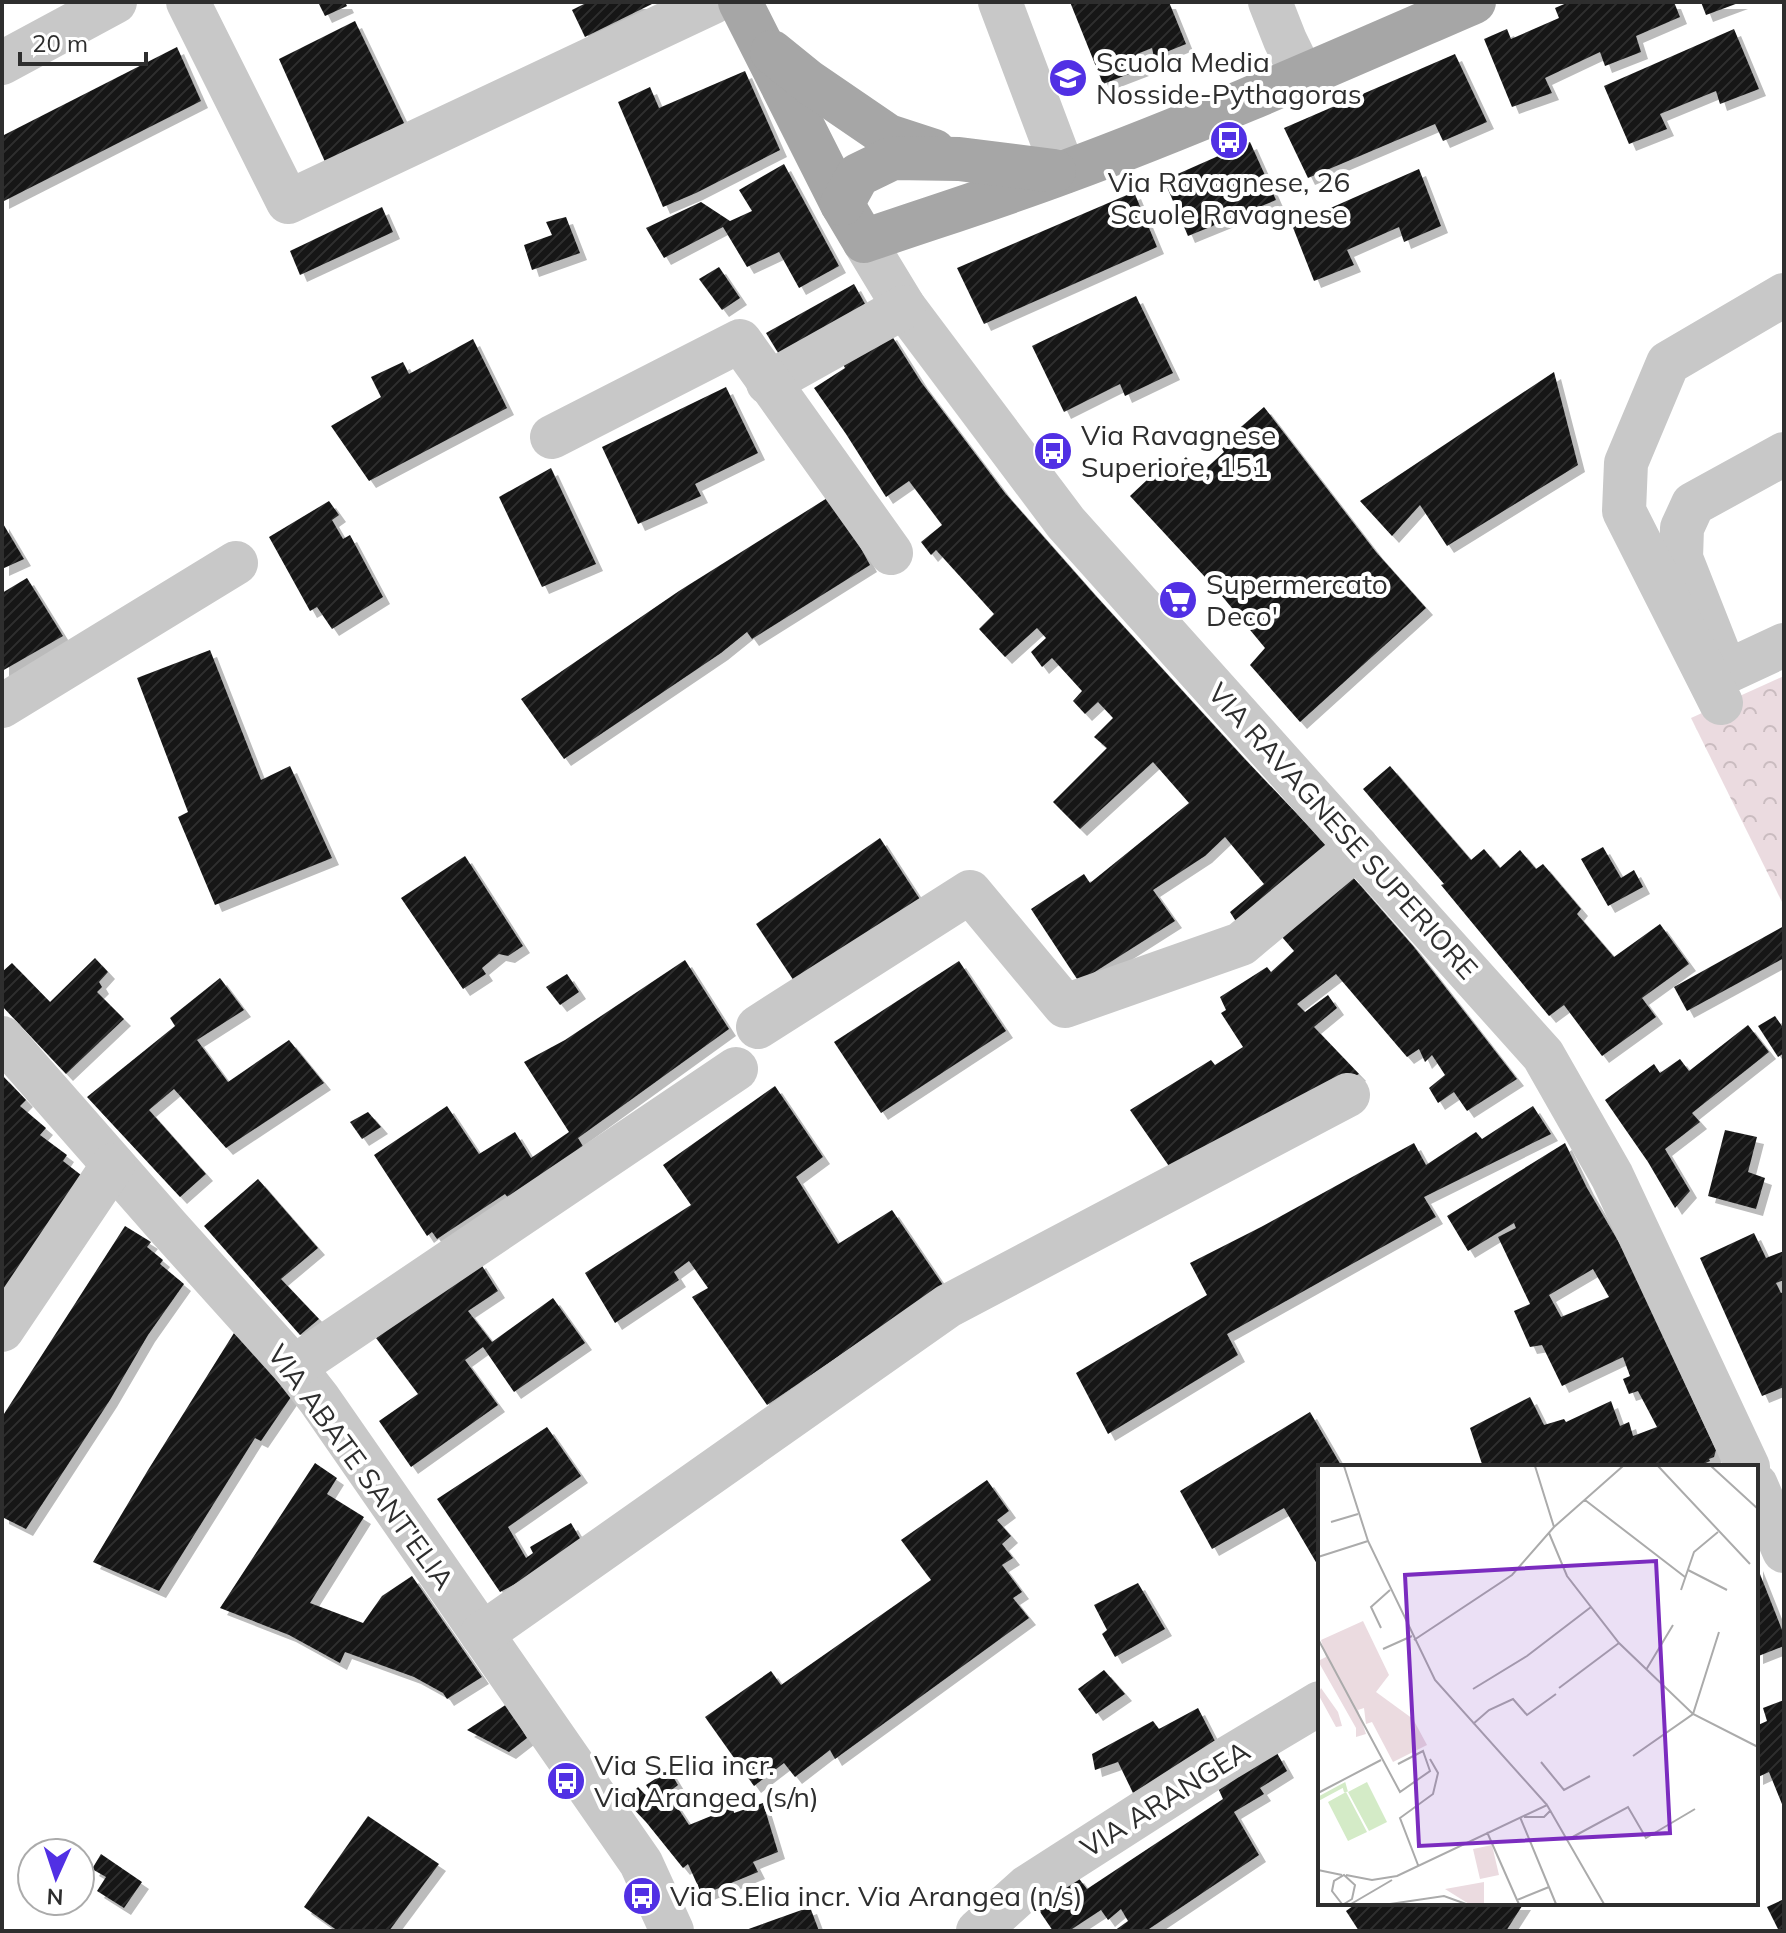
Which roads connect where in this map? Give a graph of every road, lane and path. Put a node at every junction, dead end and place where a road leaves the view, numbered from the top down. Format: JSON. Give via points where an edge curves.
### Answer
{"nodes":[{"id":1,"x":115,"y":2,"type":"edge"},
{"id":2,"x":188,"y":2,"type":"edge"},
{"id":3,"x":713,"y":2,"type":"edge"},
{"id":4,"x":740,"y":2,"type":"edge"},
{"id":5,"x":1000,"y":2,"type":"edge"},
{"id":6,"x":1270,"y":2,"type":"edge"},
{"id":7,"x":1474,"y":2,"type":"edge"},
{"id":8,"x":762,"y":44,"type":"junction"},
{"id":9,"x":2,"y":63,"type":"edge"},
{"id":10,"x":1303,"y":77,"type":"junction"},
{"id":11,"x":959,"y":159,"type":"junction"},
{"id":12,"x":1064,"y":172,"type":"junction"},
{"id":13,"x":853,"y":223,"type":"junction"},
{"id":14,"x":1784,"y":295,"type":"edge"},
{"id":15,"x":904,"y":307,"type":"junction"},
{"id":16,"x":768,"y":383,"type":"junction"},
{"id":17,"x":552,"y":437,"type":"dead end"},
{"id":18,"x":1784,"y":454,"type":"edge"},
{"id":19,"x":891,"y":553,"type":"dead end"},
{"id":20,"x":236,"y":563,"type":"dead end"},
{"id":21,"x":1784,"y":645,"type":"edge"},
{"id":22,"x":1721,"y":703,"type":"dead end"},
{"id":23,"x":2,"y":706,"type":"edge"},
{"id":24,"x":1357,"y":847,"type":"junction"},
{"id":25,"x":758,"y":1027,"type":"dead end"},
{"id":26,"x":2,"y":1038,"type":"edge"},
{"id":27,"x":736,"y":1069,"type":"dead end"},
{"id":28,"x":1348,"y":1095,"type":"dead end"},
{"id":29,"x":113,"y":1165,"type":"junction"},
{"id":30,"x":2,"y":1330,"type":"edge"},
{"id":31,"x":294,"y":1367,"type":"junction"},
{"id":32,"x":1750,"y":1465,"type":"edge"},
{"id":33,"x":1758,"y":1483,"type":"edge"},
{"id":34,"x":1784,"y":1551,"type":"edge"},
{"id":35,"x":482,"y":1634,"type":"junction"},
{"id":36,"x":1318,"y":1704,"type":"edge"},
{"id":37,"x":672,"y":1931,"type":"edge"},
{"id":38,"x":978,"y":1931,"type":"edge"}],
"edges":[{"from":1,"to":9,"type":"street"},
{"from":2,"to":3,"type":"street","via":[[288,202]]},
{"from":4,"to":8,"type":"main road"},
{"from":5,"to":12,"type":"street"},
{"from":6,"to":10,"type":"street"},
{"from":7,"to":10,"type":"main road"},
{"from":8,"to":11,"type":"main road","via":[[888,136]]},
{"from":8,"to":13,"type":"main road"},
{"from":10,"to":12,"type":"main road"},
{"from":11,"to":12,"type":"main road"},
{"from":11,"to":13,"type":"main road","via":[[893,158],[858,175]]},
{"from":12,"to":13,"type":"main road"},
{"from":13,"to":15,"type":"street","name":"VIA RAVAGNESE SUPERIORE"},
{"from":14,"to":22,"type":"street","via":[[1668,363],[1626,463],[1624,511]]},
{"from":15,"to":16,"type":"street"},
{"from":15,"to":24,"type":"street","name":"VIA RAVAGNESE SUPERIORE","via":[[1066,523]]},
{"from":16,"to":17,"type":"street","via":[[740,341]]},
{"from":16,"to":19,"type":"street"},
{"from":18,"to":21,"type":"street","via":[[1693,504],[1682,528],[1681,558],[1726,672]]},
{"from":20,"to":23,"type":"street"},
{"from":24,"to":25,"type":"street","via":[[1241,944],[1065,1006],[970,892]]},
{"from":24,"to":32,"type":"street","name":"VIA RAVAGNESE SUPERIORE","via":[[1543,1055],[1612,1176]]},
{"from":26,"to":29,"type":"street","name":"VIA ABATE SANT'ELIA"},
{"from":27,"to":31,"type":"street"},
{"from":28,"to":35,"type":"street","via":[[948,1306]]},
{"from":29,"to":30,"type":"street"},
{"from":29,"to":31,"type":"street","name":"VIA ABATE SANT'ELIA"},
{"from":31,"to":35,"type":"street","name":"VIA ABATE SANT'ELIA"},
{"from":33,"to":34,"type":"street","name":"VIA RAVAGNESE SUPERIORE"},
{"from":35,"to":37,"type":"street","name":"VIA ABATE SANT'ELIA","via":[[641,1863]]},
{"from":36,"to":38,"type":"street","name":"VIA ARANGEA","via":[[1027,1887]]}]}
